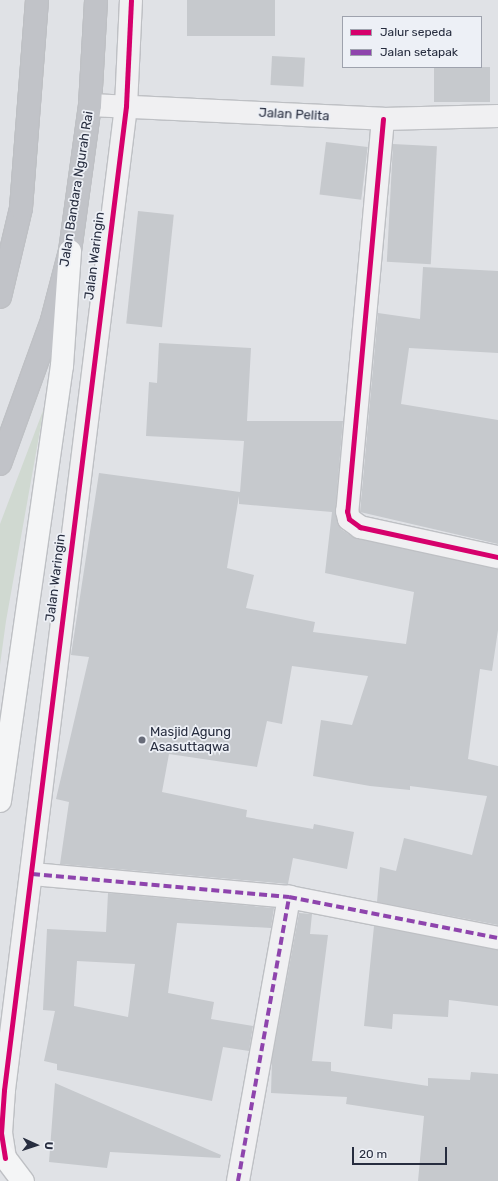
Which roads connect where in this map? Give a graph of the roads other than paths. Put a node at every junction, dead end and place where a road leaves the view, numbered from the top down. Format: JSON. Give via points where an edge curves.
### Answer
{"nodes":[{"id":1,"x":37,"y":0,"type":"edge"},
{"id":2,"x":96,"y":0,"type":"edge"},
{"id":3,"x":131,"y":0,"type":"edge"},
{"id":4,"x":90,"y":105,"type":"junction"},
{"id":5,"x":126,"y":106,"type":"junction"},
{"id":6,"x":498,"y":116,"type":"edge"},
{"id":7,"x":383,"y":120,"type":"junction"},
{"id":8,"x":70,"y":251,"type":"junction"},
{"id":9,"x":0,"y":297,"type":"edge"},
{"id":10,"x":62,"y":366,"type":"junction"},
{"id":11,"x":92,"y":368,"type":"junction"},
{"id":12,"x":0,"y":464,"type":"edge"},
{"id":13,"x":498,"y":557,"type":"edge"},
{"id":14,"x":0,"y":800,"type":"edge"},
{"id":15,"x":32,"y":874,"type":"junction"},
{"id":16,"x":289,"y":897,"type":"junction"},
{"id":17,"x":498,"y":938,"type":"edge"},
{"id":18,"x":2,"y":1154,"type":"edge"},
{"id":19,"x":23,"y":1181,"type":"edge"},
{"id":20,"x":238,"y":1181,"type":"edge"}],
"edges":[{"from":1,"to":9,"type":"main road","via":[[21,208]]},
{"from":2,"to":4,"type":"main road","name":"Jalan Bandara Ngurah Rai"},
{"from":3,"to":5,"type":"street","name":"Jalan Waringin"},
{"from":4,"to":5,"type":"street","name":"Jalan Pelita"},
{"from":4,"to":8,"type":"main road","name":"Jalan Bandara Ngurah Rai"},
{"from":5,"to":7,"type":"street","name":"Jalan Pelita"},
{"from":5,"to":11,"type":"street","name":"Jalan Waringin"},
{"from":6,"to":7,"type":"street","name":"Jalan Pelita"},
{"from":7,"to":13,"type":"street","via":[[346,511],[349,519],[360,527]]},
{"from":8,"to":10,"type":"highway"},
{"from":8,"to":12,"type":"main road","name":"Jalan Bandara Ngurah Rai","via":[[52,320]]},
{"from":10,"to":11,"type":"street"},
{"from":10,"to":14,"type":"highway"},
{"from":11,"to":15,"type":"street","name":"Jalan Waringin"},
{"from":15,"to":16,"type":"street"},
{"from":15,"to":18,"type":"street","name":"Jalan Waringin","via":[[4,1090]]},
{"from":16,"to":17,"type":"street"},
{"from":16,"to":20,"type":"street"},
{"from":18,"to":19,"type":"highway"}]}
